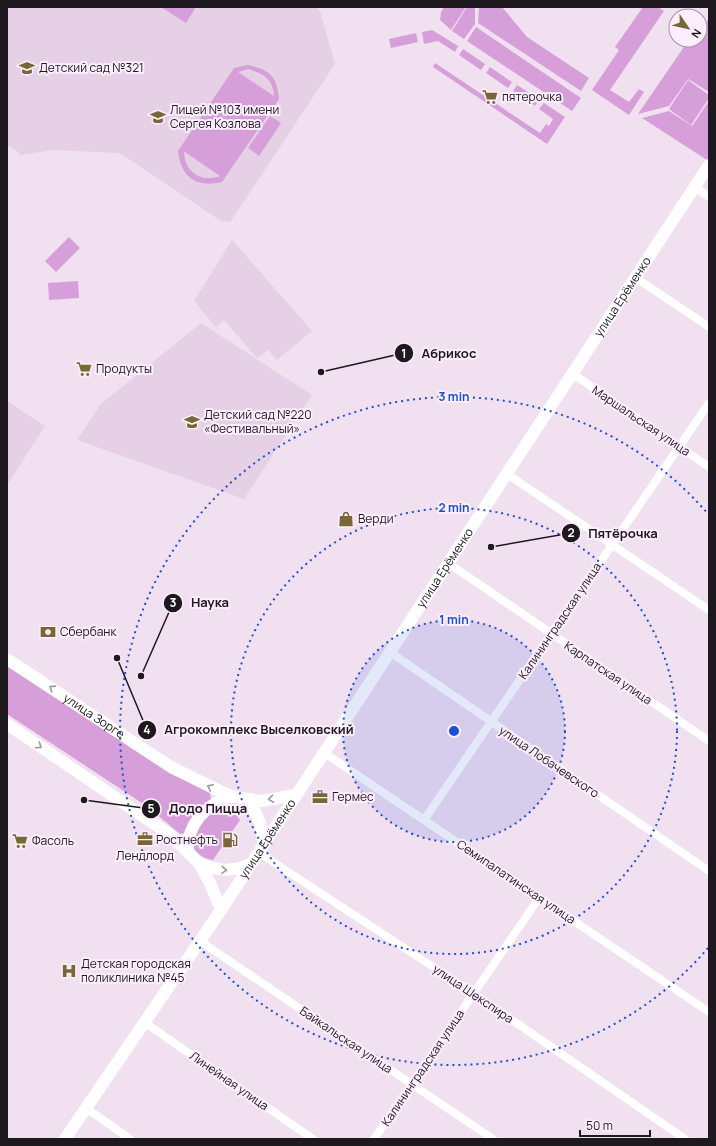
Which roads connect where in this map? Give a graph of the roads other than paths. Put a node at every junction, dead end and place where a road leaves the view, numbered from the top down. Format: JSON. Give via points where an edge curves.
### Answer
{"nodes":[{"id":1,"x":709,"y":165,"type":"edge"},
{"id":2,"x":695,"y":187,"type":"junction"},
{"id":3,"x":709,"y":197,"type":"edge"},
{"id":4,"x":636,"y":278,"type":"junction"},
{"id":5,"x":709,"y":328,"type":"edge"},
{"id":6,"x":573,"y":374,"type":"junction"},
{"id":7,"x":709,"y":403,"type":"edge"},
{"id":8,"x":679,"y":447,"type":"junction"},
{"id":9,"x":709,"y":467,"type":"edge"},
{"id":10,"x":507,"y":474,"type":"junction"},
{"id":11,"x":612,"y":545,"type":"junction"},
{"id":12,"x":448,"y":564,"type":"junction"},
{"id":13,"x":709,"y":610,"type":"edge"},
{"id":14,"x":551,"y":634,"type":"junction"},
{"id":15,"x":390,"y":652,"type":"junction"},
{"id":16,"x":7,"y":659,"type":"edge"},
{"id":17,"x":490,"y":722,"type":"junction"},
{"id":18,"x":7,"y":724,"type":"edge"},
{"id":19,"x":709,"y":741,"type":"edge"},
{"id":20,"x":323,"y":752,"type":"junction"},
{"id":21,"x":295,"y":795,"type":"junction"},
{"id":22,"x":230,"y":796,"type":"junction"},
{"id":23,"x":246,"y":800,"type":"junction"},
{"id":24,"x":424,"y":820,"type":"junction"},
{"id":25,"x":261,"y":848,"type":"junction"},
{"id":26,"x":188,"y":852,"type":"junction"},
{"id":27,"x":199,"y":863,"type":"junction"},
{"id":28,"x":249,"y":865,"type":"junction"},
{"id":29,"x":709,"y":871,"type":"edge"},
{"id":30,"x":539,"y":898,"type":"junction"},
{"id":31,"x":221,"y":910,"type":"junction"},
{"id":32,"x":200,"y":941,"type":"junction"},
{"id":33,"x":473,"y":993,"type":"junction"},
{"id":34,"x":709,"y":1012,"type":"edge"},
{"id":35,"x":144,"y":1022,"type":"junction"},
{"id":36,"x":411,"y":1084,"type":"junction"},
{"id":37,"x":86,"y":1108,"type":"junction"},
{"id":38,"x":65,"y":1139,"type":"edge"},
{"id":39,"x":130,"y":1139,"type":"edge"},
{"id":40,"x":313,"y":1139,"type":"edge"},
{"id":41,"x":374,"y":1139,"type":"edge"},
{"id":42,"x":492,"y":1139,"type":"edge"},
{"id":43,"x":685,"y":1139,"type":"edge"}],
"edges":[{"from":1,"to":2,"type":"main road","name":"улица Ерёменко"},
{"from":2,"to":3,"type":"street"},
{"from":2,"to":4,"type":"main road","name":"улица Ерёменко"},
{"from":4,"to":5,"type":"street"},
{"from":4,"to":6,"type":"main road","name":"улица Ерёменко"},
{"from":6,"to":8,"type":"street","name":"Маршальская улица"},
{"from":6,"to":10,"type":"main road","name":"улица Ерёменко"},
{"from":7,"to":8,"type":"street","name":"Калининградская улица"},
{"from":8,"to":9,"type":"street","name":"Маршальская улица"},
{"from":8,"to":11,"type":"street","name":"Калининградская улица"},
{"from":10,"to":11,"type":"street"},
{"from":10,"to":12,"type":"main road","name":"улица Ерёменко"},
{"from":11,"to":13,"type":"street"},
{"from":11,"to":14,"type":"street","name":"Калининградская улица"},
{"from":12,"to":14,"type":"street","name":"Карпатская улица"},
{"from":12,"to":15,"type":"main road","name":"улица Ерёменко"},
{"from":14,"to":17,"type":"street","name":"Калининградская улица"},
{"from":14,"to":19,"type":"street","name":"Карпатская улица"},
{"from":15,"to":17,"type":"street","name":"улица Лобачевского"},
{"from":15,"to":20,"type":"main road","name":"улица Ерёменко"},
{"from":22,"to":16,"type":"main road","name":"улица Зорге","one_way":true,"via":[[171,767]]},
{"from":17,"to":24,"type":"street","name":"Калининградская улица"},
{"from":17,"to":29,"type":"street","name":"улица Лобачевского"},
{"from":18,"to":26,"type":"main road","one_way":true,"via":[[157,825]]},
{"from":20,"to":21,"type":"main road","name":"улица Ерёменко"},
{"from":20,"to":24,"type":"street","name":"Семипалатинская улица"},
{"from":21,"to":23,"type":"main road","name":"улица Зорге","one_way":true,"via":[[262,801]]},
{"from":21,"to":25,"type":"main road","name":"улица Ерёменко"},
{"from":22,"to":23,"type":"main road","name":"улица Зорге"},
{"from":22,"to":26,"type":"main road","via":[[214,803],[200,815],[190,832]]},
{"from":23,"to":25,"type":"main road","via":[[252,805],[259,819]]},
{"from":24,"to":30,"type":"street","name":"Семипалатинская улица"},
{"from":25,"to":28,"type":"main road","name":"улица Ерёменко"},
{"from":25,"to":33,"type":"street","name":"улица Шекспира"},
{"from":26,"to":27,"type":"main road"},
{"from":27,"to":28,"type":"main road","one_way":true,"via":[[212,869],[226,871]]},
{"from":27,"to":31,"type":"main road"},
{"from":28,"to":31,"type":"main road","name":"улица Ерёменко"},
{"from":30,"to":33,"type":"street","name":"Калининградская улица"},
{"from":30,"to":34,"type":"street","name":"Семипалатинская улица"},
{"from":31,"to":32,"type":"main road","name":"улица Ерёменко"},
{"from":32,"to":35,"type":"main road","name":"улица Ерёменко"},
{"from":32,"to":36,"type":"street","name":"Байкальская улица"},
{"from":33,"to":36,"type":"street","name":"Калининградская улица"},
{"from":33,"to":43,"type":"street","name":"улица Шекспира"},
{"from":35,"to":37,"type":"main road","name":"улица Ерёменко"},
{"from":35,"to":40,"type":"street","name":"Линейная улица"},
{"from":36,"to":41,"type":"street","name":"Калининградская улица"},
{"from":36,"to":42,"type":"street","name":"Байкальская улица"},
{"from":37,"to":38,"type":"main road","name":"улица Ерёменко"},
{"from":37,"to":39,"type":"street"}]}
